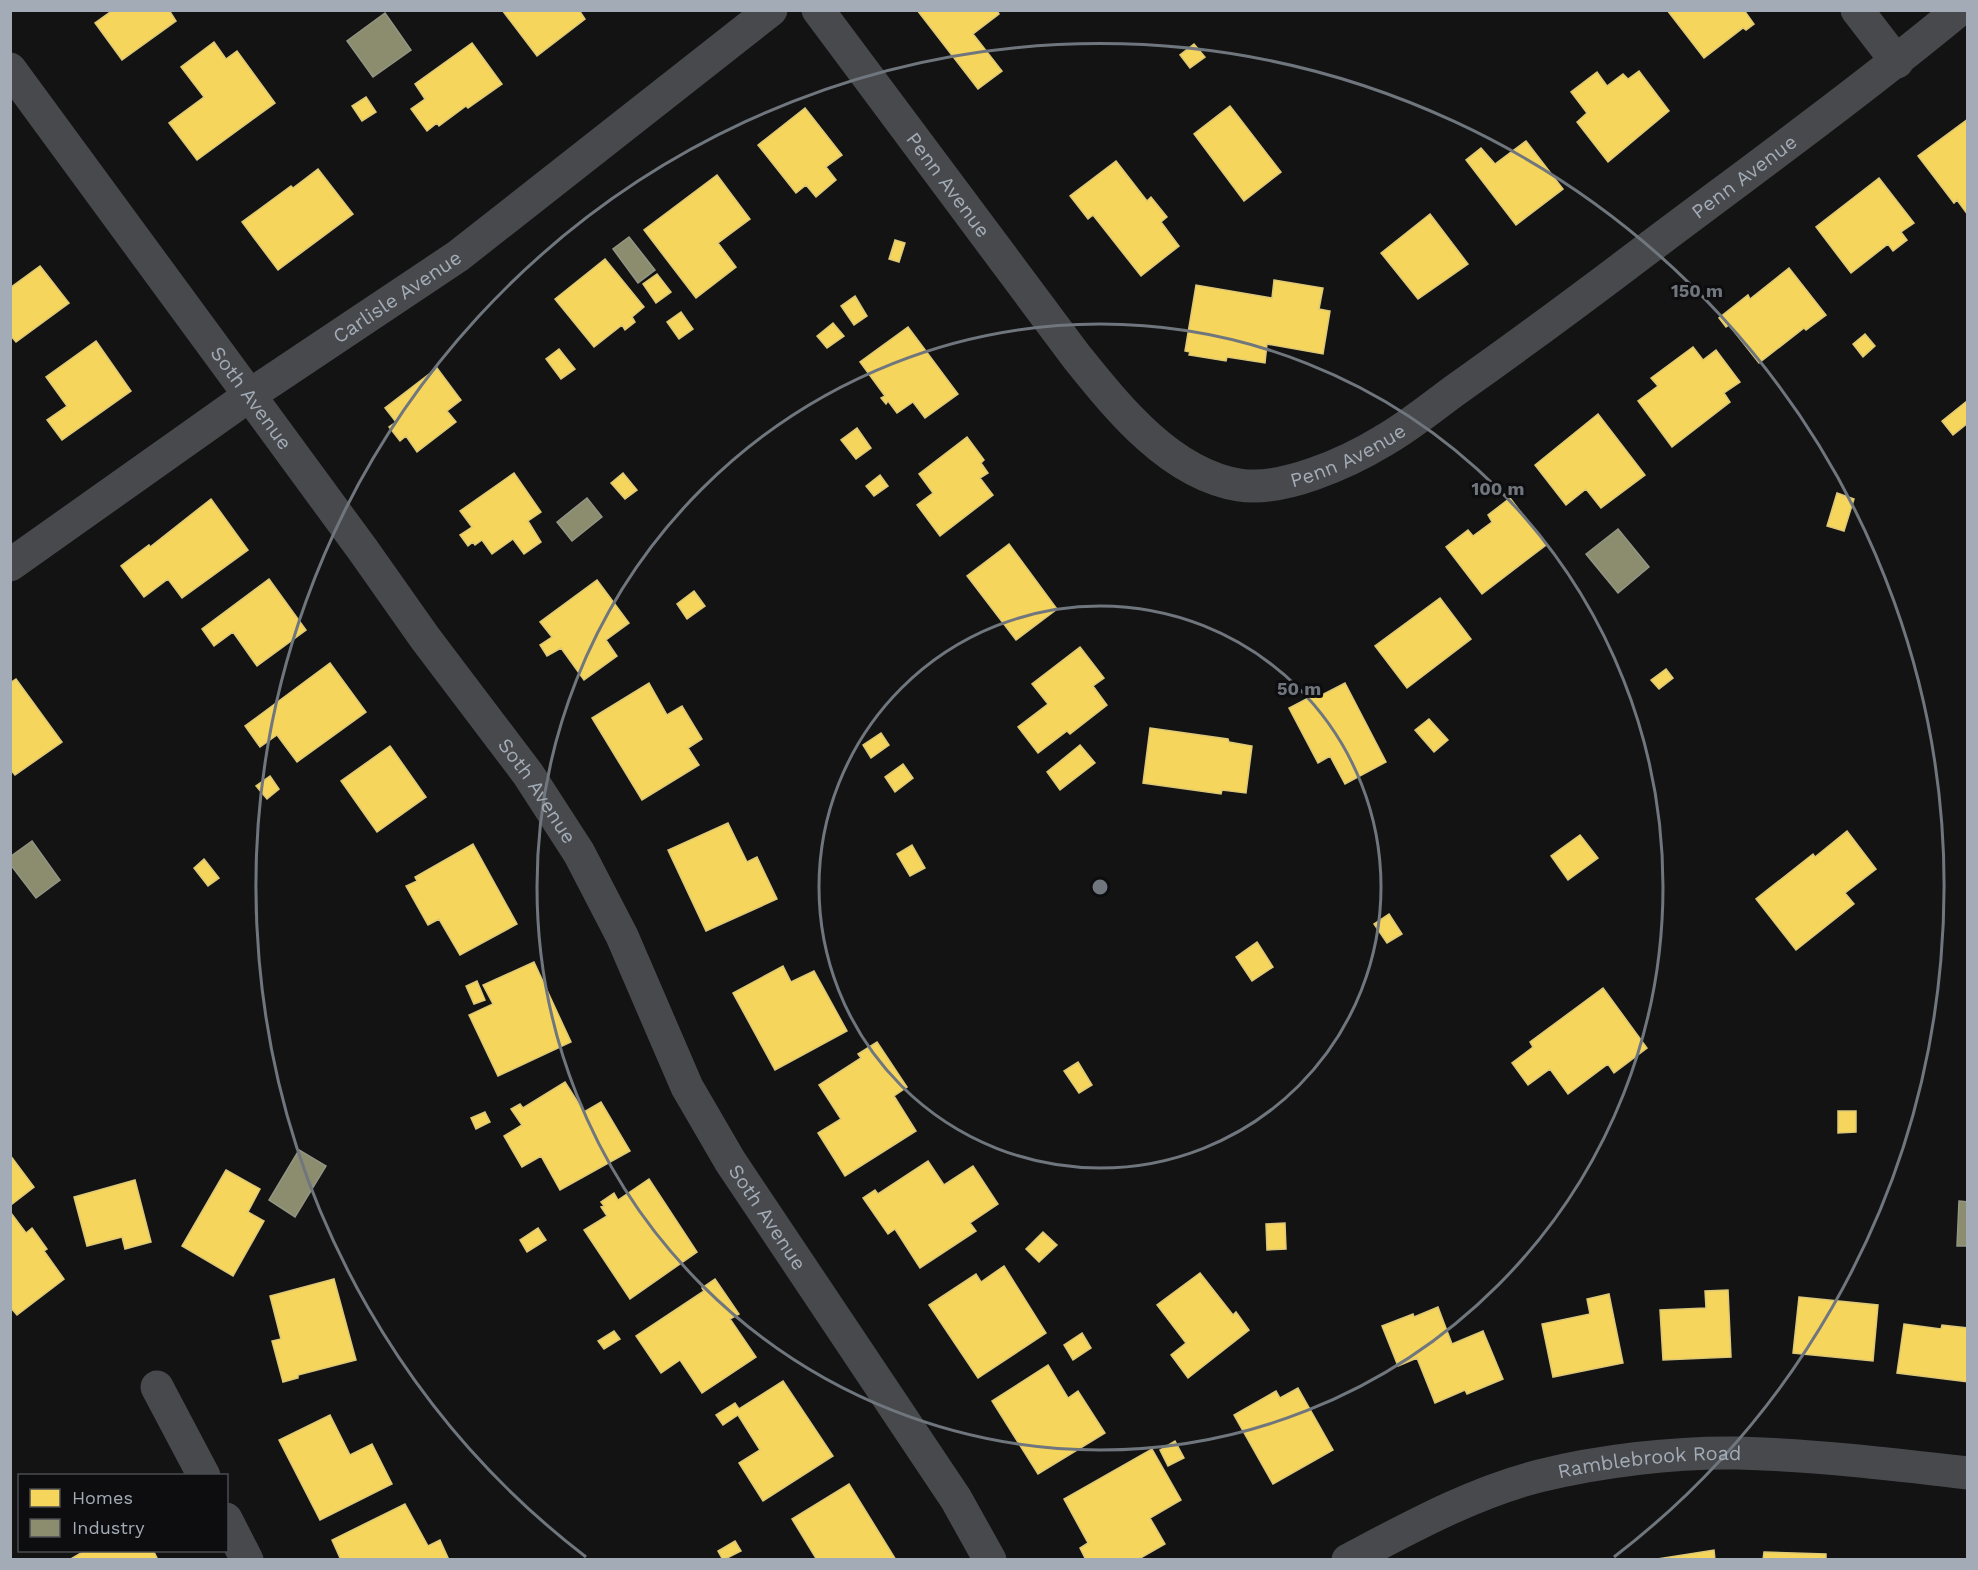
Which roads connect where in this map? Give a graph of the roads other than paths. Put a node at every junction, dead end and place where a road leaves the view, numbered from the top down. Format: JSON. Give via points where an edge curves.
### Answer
{"nodes":[{"id":1,"x":771,"y":10,"type":"edge"},
{"id":2,"x":818,"y":10,"type":"edge"},
{"id":3,"x":1857,"y":10,"type":"edge"},
{"id":4,"x":1959,"y":10,"type":"edge"},
{"id":5,"x":1896,"y":62,"type":"junction"},
{"id":6,"x":10,"y":69,"type":"edge"},
{"id":7,"x":250,"y":395,"type":"junction"},
{"id":8,"x":10,"y":565,"type":"edge"},
{"id":9,"x":157,"y":1387,"type":"dead end"},
{"id":10,"x":1968,"y":1473,"type":"edge"},
{"id":11,"x":203,"y":1474,"type":"edge"},
{"id":12,"x":228,"y":1523,"type":"edge"},
{"id":13,"x":247,"y":1560,"type":"edge"},
{"id":14,"x":990,"y":1560,"type":"edge"},
{"id":15,"x":1348,"y":1560,"type":"edge"}],
"edges":[{"from":1,"to":7,"type":"street","name":"Carlisle Avenue","via":[[458,256]]},
{"from":2,"to":5,"type":"street","name":"Penn Avenue","via":[[1111,400],[1178,459],[1201,473],[1240,485],[1272,484],[1322,472],[1384,441]]},
{"from":3,"to":5,"type":"street"},
{"from":4,"to":5,"type":"street","name":"Penn Avenue"},
{"from":6,"to":7,"type":"street","name":"Soth Avenue"},
{"from":7,"to":8,"type":"street","name":"Carlisle Avenue"},
{"from":7,"to":14,"type":"street","name":"Soth Avenue","via":[[541,794],[579,854],[622,936],[687,1087],[730,1161],[956,1499]]},
{"from":9,"to":11,"type":"street"},
{"from":10,"to":15,"type":"street","name":"Ramblebrook Road","via":[[1736,1453],[1668,1456],[1590,1466],[1538,1476],[1472,1499]]},
{"from":12,"to":13,"type":"street"}]}
